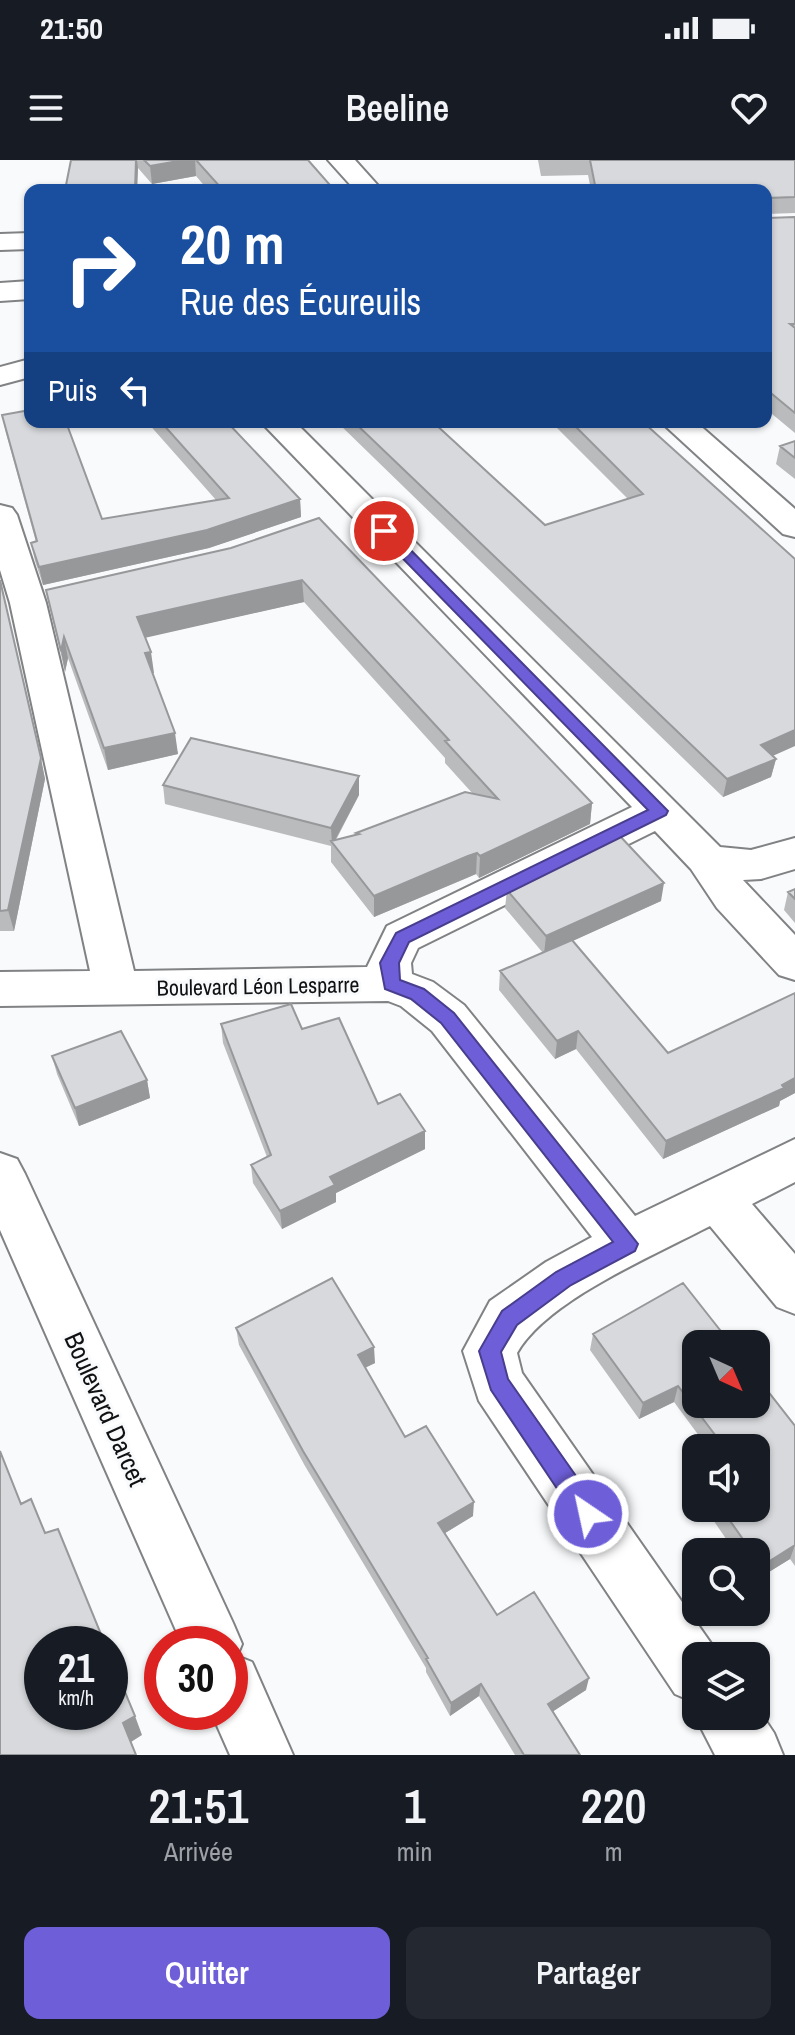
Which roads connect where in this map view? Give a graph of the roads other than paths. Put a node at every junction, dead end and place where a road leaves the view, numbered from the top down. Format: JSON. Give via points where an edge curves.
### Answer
{"nodes":[{"id":1,"x":341,"y":160,"type":"edge"},
{"id":2,"x":363,"y":184,"type":"edge"},
{"id":3,"x":24,"y":241,"type":"edge"},
{"id":4,"x":0,"y":242,"type":"edge"},
{"id":5,"x":24,"y":290,"type":"edge"},
{"id":6,"x":0,"y":292,"type":"edge"},
{"id":7,"x":24,"y":370,"type":"edge"},
{"id":8,"x":0,"y":376,"type":"edge"},
{"id":9,"x":282,"y":428,"type":"edge"},
{"id":10,"x":684,"y":428,"type":"edge"},
{"id":11,"x":795,"y":527,"type":"edge"},
{"id":12,"x":3,"y":536,"type":"edge"},
{"id":13,"x":660,"y":811,"type":"junction"},
{"id":14,"x":795,"y":853,"type":"edge"},
{"id":15,"x":706,"y":858,"type":"junction"},
{"id":16,"x":795,"y":963,"type":"edge"},
{"id":17,"x":391,"y":984,"type":"junction"},
{"id":18,"x":116,"y":988,"type":"junction"},
{"id":19,"x":0,"y":989,"type":"edge"},
{"id":20,"x":795,"y":1159,"type":"edge"},
{"id":21,"x":0,"y":1174,"type":"edge"},
{"id":22,"x":717,"y":1199,"type":"junction"},
{"id":23,"x":627,"y":1244,"type":"junction"},
{"id":24,"x":795,"y":1291,"type":"edge"},
{"id":25,"x":204,"y":1626,"type":"edge"},
{"id":26,"x":682,"y":1652,"type":"edge"},
{"id":27,"x":248,"y":1724,"type":"edge"},
{"id":28,"x":735,"y":1730,"type":"edge"},
{"id":29,"x":262,"y":1755,"type":"edge"},
{"id":30,"x":752,"y":1755,"type":"edge"}],
"edges":[{"from":1,"to":2,"type":"street"},
{"from":3,"to":4,"type":"street"},
{"from":5,"to":6,"type":"street"},
{"from":7,"to":8,"type":"street"},
{"from":9,"to":13,"type":"street","via":[[349,514]]},
{"from":10,"to":11,"type":"street"},
{"from":12,"to":18,"type":"street","via":[[43,599]]},
{"from":13,"to":15,"type":"street"},
{"from":13,"to":17,"type":"street","via":[[402,937],[389,963]]},
{"from":14,"to":15,"type":"street","via":[[760,867]]},
{"from":15,"to":16,"type":"street","via":[[732,897]]},
{"from":17,"to":18,"type":"street","name":"Boulevard Léon Lesparre"},
{"from":17,"to":23,"type":"street","name":"Boulevard Léon Lesparre","via":[[417,994],[448,1018]]},
{"from":18,"to":19,"type":"street"},
{"from":20,"to":22,"type":"street"},
{"from":21,"to":25,"type":"street","name":"Boulevard Darcet"},
{"from":22,"to":23,"type":"street"},
{"from":22,"to":24,"type":"street"},
{"from":23,"to":26,"type":"street","via":[[564,1278],[509,1318],[490,1351],[498,1383]]},
{"from":27,"to":29,"type":"street"},
{"from":28,"to":30,"type":"street"}]}
